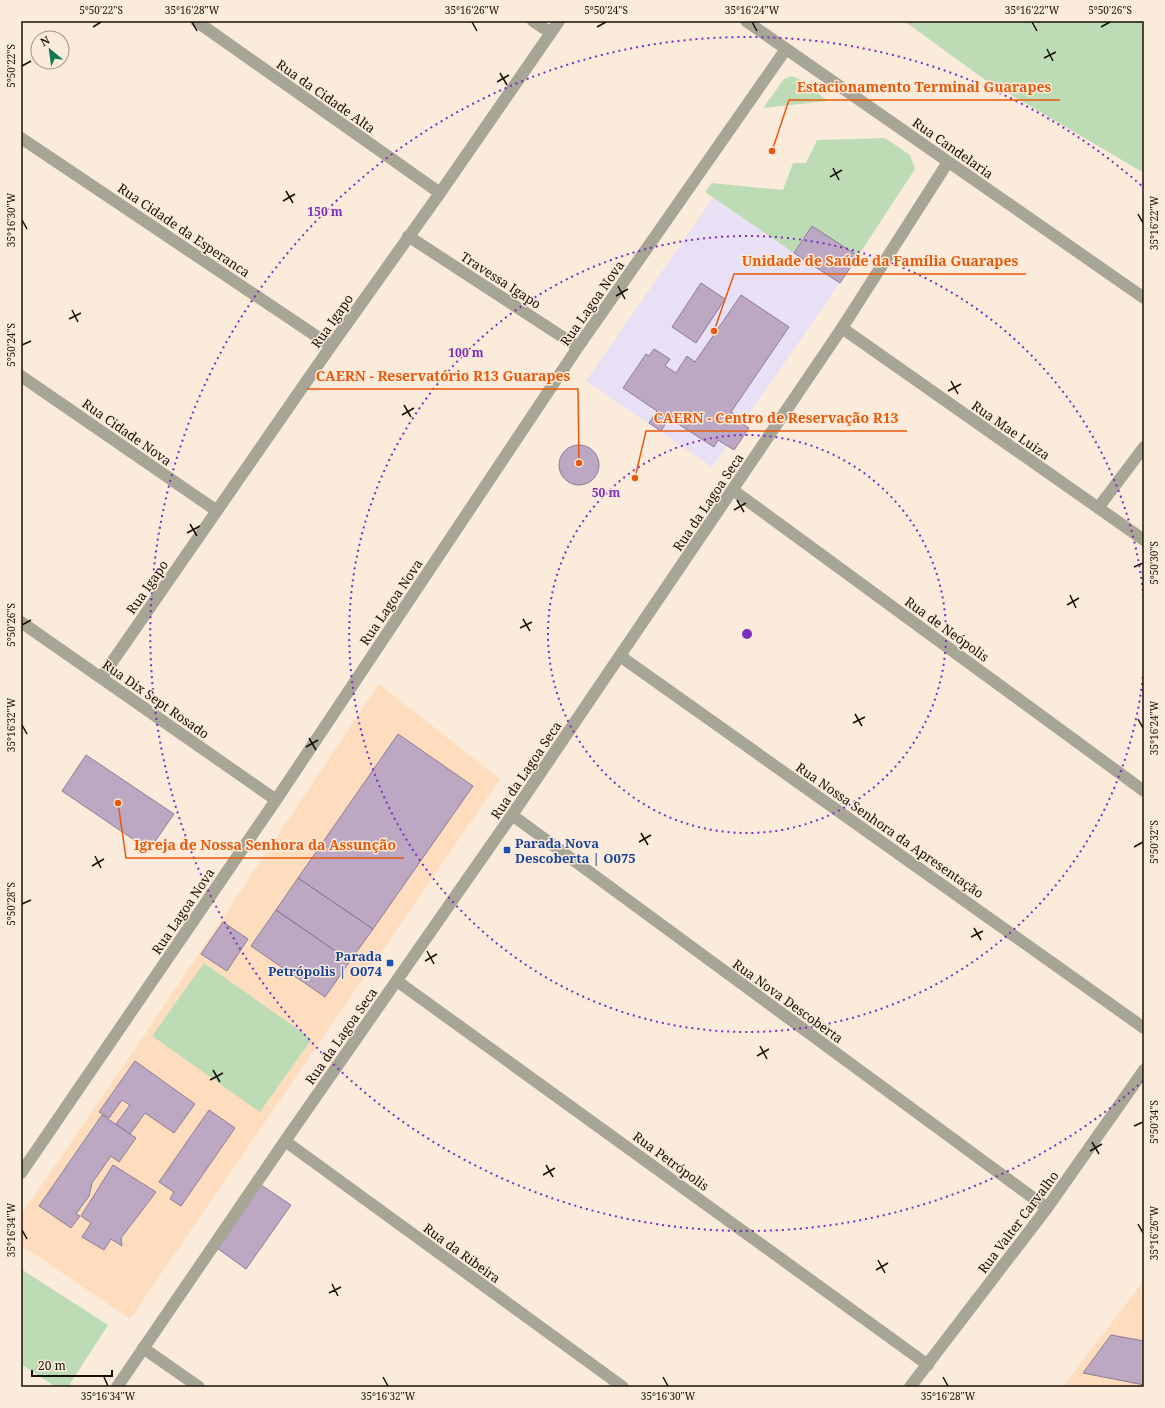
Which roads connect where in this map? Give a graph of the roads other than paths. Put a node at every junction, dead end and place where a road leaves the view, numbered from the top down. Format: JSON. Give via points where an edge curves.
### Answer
{"nodes":[{"id":1,"x":196,"y":21,"type":"edge"},
{"id":2,"x":533,"y":21,"type":"edge"},
{"id":3,"x":559,"y":21,"type":"edge"},
{"id":4,"x":746,"y":21,"type":"edge"},
{"id":5,"x":551,"y":33,"type":"junction"},
{"id":6,"x":786,"y":49,"type":"junction"},
{"id":7,"x":21,"y":138,"type":"edge"},
{"id":8,"x":948,"y":162,"type":"junction"},
{"id":9,"x":440,"y":193,"type":"junction"},
{"id":10,"x":408,"y":236,"type":"junction"},
{"id":11,"x":1144,"y":298,"type":"edge"},
{"id":12,"x":842,"y":328,"type":"junction"},
{"id":13,"x":331,"y":346,"type":"junction"},
{"id":14,"x":578,"y":347,"type":"junction"},
{"id":15,"x":21,"y":376,"type":"edge"},
{"id":16,"x":1144,"y":448,"type":"edge"},
{"id":17,"x":733,"y":490,"type":"junction"},
{"id":18,"x":1098,"y":508,"type":"junction"},
{"id":19,"x":217,"y":511,"type":"junction"},
{"id":20,"x":1144,"y":540,"type":"edge"},
{"id":21,"x":21,"y":622,"type":"edge"},
{"id":22,"x":620,"y":656,"type":"junction"},
{"id":23,"x":101,"y":678,"type":"junction"},
{"id":24,"x":1144,"y":791,"type":"edge"},
{"id":25,"x":276,"y":800,"type":"junction"},
{"id":26,"x":512,"y":815,"type":"junction"},
{"id":27,"x":397,"y":981,"type":"junction"},
{"id":28,"x":1144,"y":1028,"type":"edge"},
{"id":29,"x":1144,"y":1070,"type":"edge"},
{"id":30,"x":285,"y":1141,"type":"junction"},
{"id":31,"x":21,"y":1173,"type":"edge"},
{"id":32,"x":1047,"y":1208,"type":"junction"},
{"id":33,"x":143,"y":1348,"type":"junction"},
{"id":34,"x":928,"y":1365,"type":"junction"},
{"id":35,"x":117,"y":1387,"type":"edge"},
{"id":36,"x":199,"y":1387,"type":"edge"},
{"id":37,"x":623,"y":1387,"type":"edge"},
{"id":38,"x":910,"y":1387,"type":"edge"}],
"edges":[{"from":1,"to":9,"type":"street","name":"Rua da Cidade Alta"},
{"from":2,"to":5,"type":"street"},
{"from":3,"to":5,"type":"street","name":"Rua Igapo"},
{"from":4,"to":6,"type":"street","name":"Rua Candelaria"},
{"from":5,"to":9,"type":"street","name":"Rua Igapo"},
{"from":6,"to":8,"type":"street","name":"Rua Candelaria"},
{"from":6,"to":14,"type":"street","name":"Rua Lagoa Nova"},
{"from":7,"to":13,"type":"street","name":"Rua Cidade da Esperanca"},
{"from":8,"to":11,"type":"street","name":"Rua Candelaria"},
{"from":8,"to":12,"type":"street","name":"Rua da Lagoa Seca"},
{"from":9,"to":10,"type":"street","name":"Rua Igapo"},
{"from":10,"to":13,"type":"street","name":"Rua Igapo"},
{"from":10,"to":14,"type":"street","name":"Travessa Igapo"},
{"from":12,"to":17,"type":"street","name":"Rua da Lagoa Seca"},
{"from":12,"to":18,"type":"street","name":"Rua Mae Luiza"},
{"from":13,"to":19,"type":"street","name":"Rua Igapo"},
{"from":14,"to":25,"type":"street","name":"Rua Lagoa Nova"},
{"from":15,"to":19,"type":"street","name":"Rua Cidade Nova"},
{"from":16,"to":18,"type":"street"},
{"from":17,"to":22,"type":"street","name":"Rua da Lagoa Seca"},
{"from":17,"to":24,"type":"street","name":"Rua de Neópolis"},
{"from":18,"to":20,"type":"street","name":"Rua Mae Luiza"},
{"from":19,"to":23,"type":"street","name":"Rua Igapo"},
{"from":21,"to":23,"type":"street","name":"Rua Dix Sept Rosado"},
{"from":22,"to":26,"type":"street","name":"Rua da Lagoa Seca"},
{"from":22,"to":28,"type":"street","name":"Rua Nossa Senhora da Apresentação"},
{"from":23,"to":25,"type":"street","name":"Rua Dix Sept Rosado"},
{"from":25,"to":31,"type":"street","name":"Rua Lagoa Nova"},
{"from":26,"to":27,"type":"street","name":"Rua da Lagoa Seca"},
{"from":26,"to":32,"type":"street","name":"Rua Nova Descoberta"},
{"from":27,"to":30,"type":"street","name":"Rua da Lagoa Seca"},
{"from":27,"to":34,"type":"street","name":"Rua Petrópolis"},
{"from":29,"to":32,"type":"street","name":"Rua Valter Carvalho"},
{"from":30,"to":33,"type":"street","name":"Rua da Lagoa Seca"},
{"from":30,"to":37,"type":"street","name":"Rua da Ribeira"},
{"from":32,"to":34,"type":"street","name":"Rua Valter Carvalho"},
{"from":33,"to":35,"type":"street","name":"Rua da Lagoa Seca"},
{"from":33,"to":36,"type":"street"},
{"from":34,"to":38,"type":"street","name":"Rua Valter Carvalho"}]}
